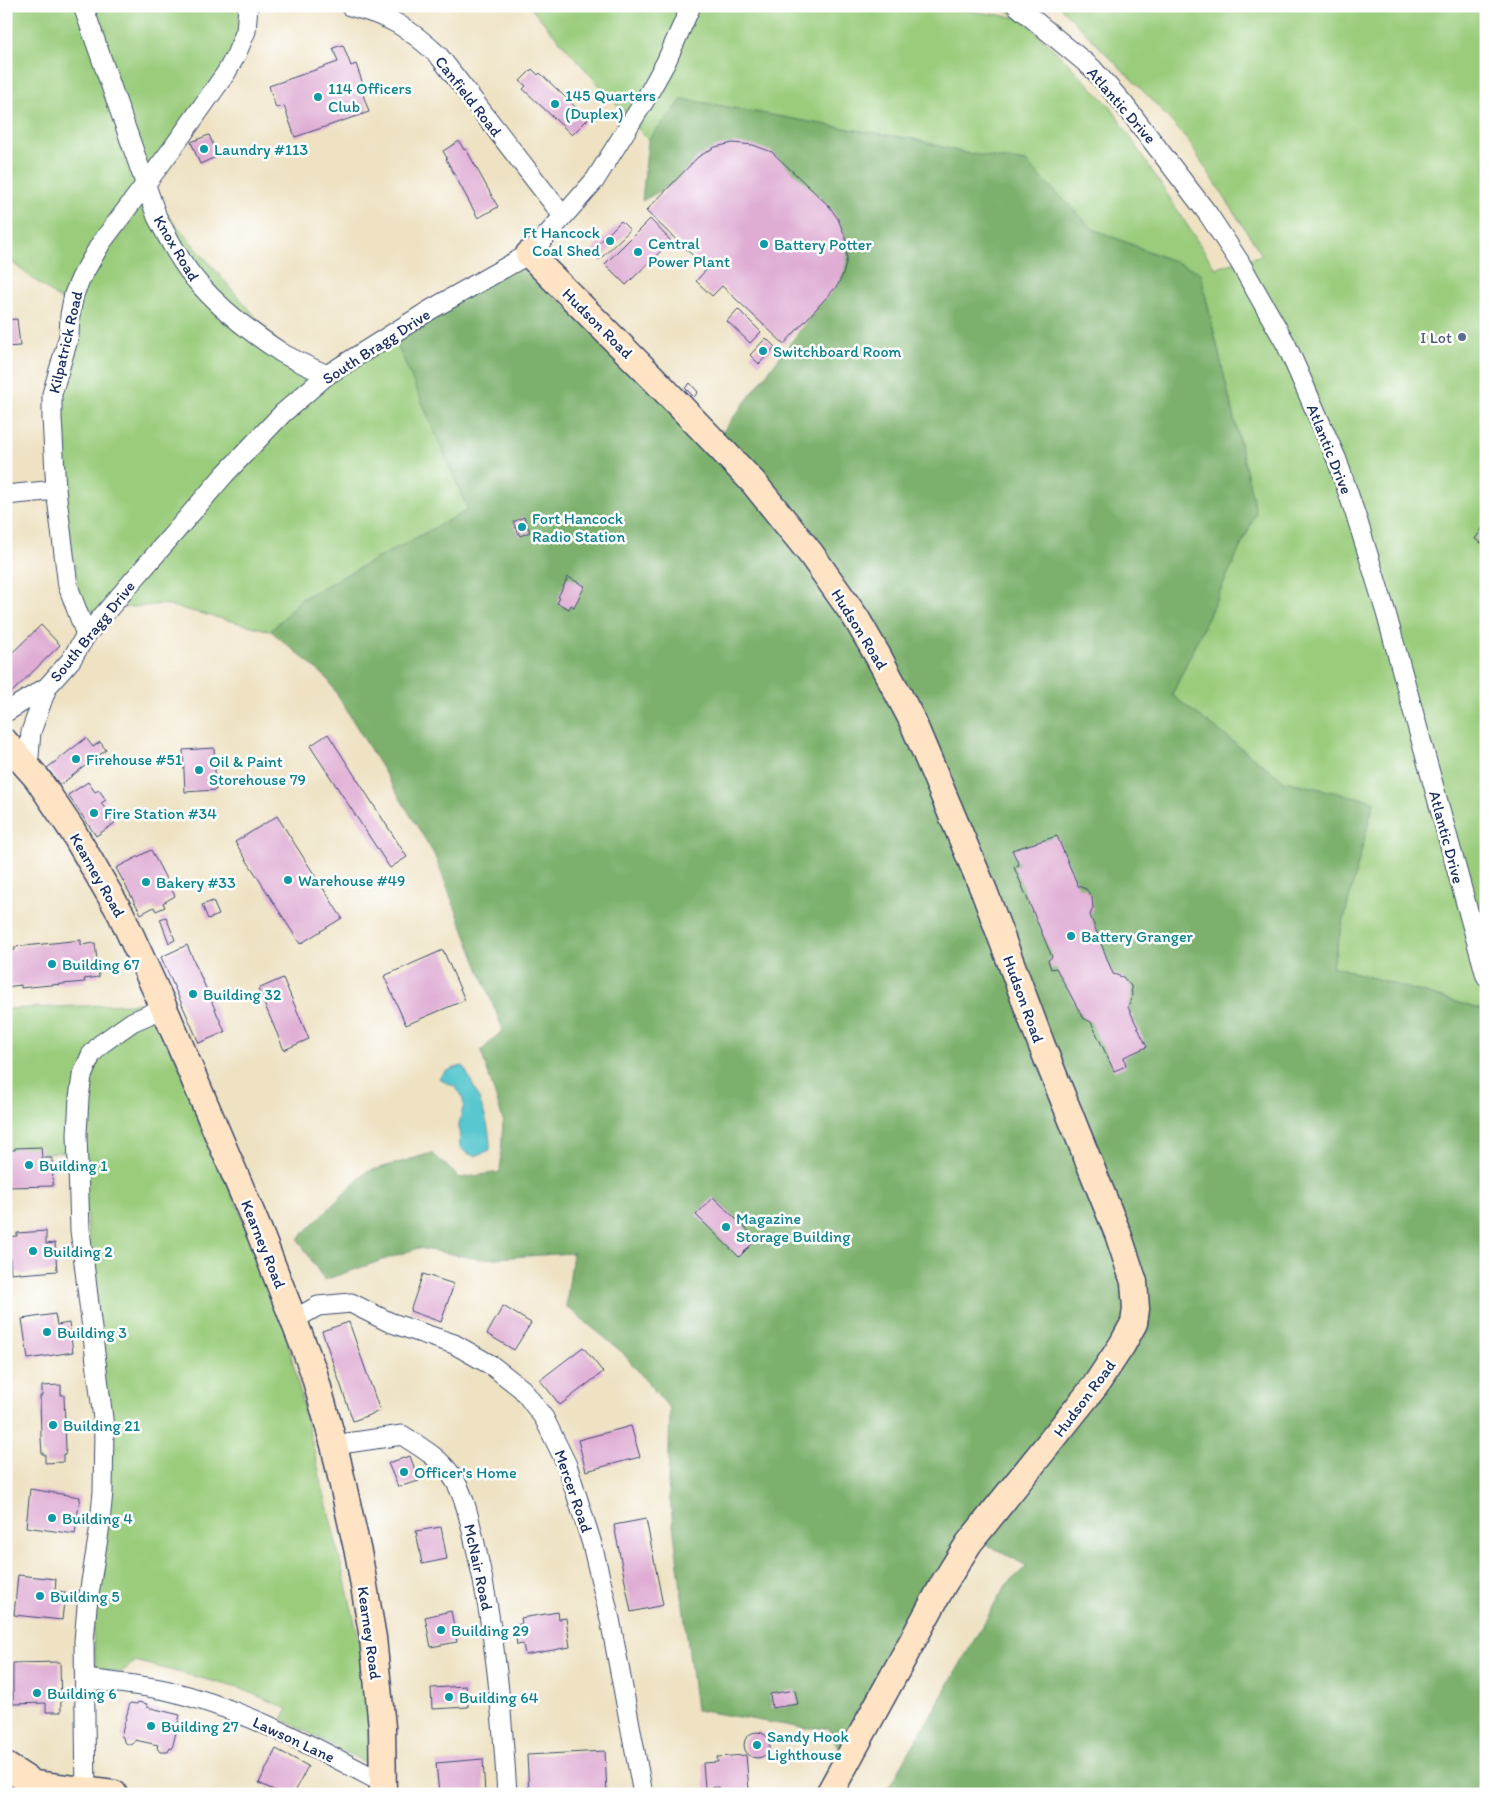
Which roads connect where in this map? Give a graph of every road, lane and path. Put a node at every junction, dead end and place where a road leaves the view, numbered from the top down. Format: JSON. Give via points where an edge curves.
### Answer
{"nodes":[{"id":1,"x":83,"y":6,"type":"edge"},
{"id":2,"x":248,"y":6,"type":"edge"},
{"id":3,"x":350,"y":6,"type":"edge"},
{"id":4,"x":691,"y":6,"type":"edge"},
{"id":5,"x":1017,"y":6,"type":"edge"},
{"id":6,"x":146,"y":184,"type":"junction"},
{"id":7,"x":563,"y":216,"type":"junction"},
{"id":8,"x":529,"y":254,"type":"junction"},
{"id":9,"x":327,"y":375,"type":"junction"},
{"id":10,"x":56,"y":490,"type":"junction"},
{"id":11,"x":6,"y":495,"type":"edge"},
{"id":12,"x":86,"y":635,"type":"junction"},
{"id":13,"x":48,"y":687,"type":"junction"},
{"id":14,"x":6,"y":712,"type":"edge"},
{"id":15,"x":6,"y":744,"type":"edge"},
{"id":16,"x":28,"y":768,"type":"junction"},
{"id":17,"x":1486,"y":976,"type":"edge"},
{"id":18,"x":164,"y":1008,"type":"junction"},
{"id":19,"x":293,"y":1320,"type":"junction"},
{"id":20,"x":334,"y":1445,"type":"junction"},
{"id":21,"x":85,"y":1679,"type":"junction"},
{"id":22,"x":6,"y":1766,"type":"edge"},
{"id":23,"x":383,"y":1788,"type":"edge"},
{"id":24,"x":28,"y":1789,"type":"edge"},
{"id":25,"x":86,"y":1792,"type":"edge"},
{"id":26,"x":114,"y":1794,"type":"edge"},
{"id":27,"x":507,"y":1794,"type":"edge"},
{"id":28,"x":643,"y":1794,"type":"edge"},
{"id":29,"x":829,"y":1794,"type":"edge"}],
"edges":[{"from":1,"to":6,"type":"street","name":"Knox Road"},
{"from":2,"to":6,"type":"street","name":"Kilpatrick Road","via":[[246,30],[236,55]]},
{"from":3,"to":7,"type":"street","name":"Canfield Road","via":[[396,22],[439,56]]},
{"from":4,"to":7,"type":"street","name":"South Bragg Drive","via":[[645,100],[595,180]]},
{"from":5,"to":17,"type":"street","name":"Atlantic Drive","via":[[1092,68],[1124,103],[1208,214],[1286,344],[1336,460],[1358,522]]},
{"from":6,"to":9,"type":"street","name":"Knox Road","via":[[168,239],[199,285],[246,327],[283,353]]},
{"from":6,"to":10,"type":"street","name":"Kilpatrick Road","via":[[101,243],[74,294],[69,336],[52,394]]},
{"from":7,"to":8,"type":"street","name":"South Bragg Drive"},
{"from":8,"to":9,"type":"street","name":"South Bragg Drive","via":[[430,310]]},
{"from":8,"to":29,"type":"street","name":"Hudson Road","via":[[752,482],[811,554],[856,618],[911,718],[984,892],[1134,1282],[1136,1309],[1126,1340],[1095,1386],[970,1543],[944,1583]]},
{"from":9,"to":12,"type":"street","name":"South Bragg Drive","via":[[259,437]]},
{"from":10,"to":11,"type":"street"},
{"from":10,"to":12,"type":"street","name":"Kilpatrick Road","via":[[68,586]]},
{"from":12,"to":13,"type":"street","name":"South Bragg Drive","via":[[71,660]]},
{"from":13,"to":14,"type":"street","name":"South Bragg Drive"},
{"from":13,"to":16,"type":"street","name":"South Bragg Drive","via":[[31,732]]},
{"from":15,"to":16,"type":"street","name":"Kearney Road"},
{"from":16,"to":18,"type":"street","name":"Kearney Road","via":[[72,830],[102,880]]},
{"from":18,"to":19,"type":"street","name":"Kearney Road","via":[[259,1230]]},
{"from":18,"to":21,"type":"street","via":[[132,1022],[100,1044],[82,1076],[79,1098],[80,1230],[104,1426],[103,1492],[87,1607]]},
{"from":19,"to":20,"type":"street","name":"Kearney Road","via":[[313,1370]]},
{"from":19,"to":28,"type":"street","name":"Mercer Road","via":[[318,1306],[351,1303],[389,1322],[454,1344],[491,1365],[522,1389],[544,1418],[567,1465],[592,1544],[610,1619]]},
{"from":20,"to":23,"type":"street","name":"Kearney Road","via":[[373,1638],[382,1727]]},
{"from":20,"to":27,"type":"street","name":"McNair Road","via":[[402,1435],[431,1454],[453,1476],[466,1505],[483,1578],[500,1688]]},
{"from":21,"to":23,"type":"street","name":"Lawson Lane","via":[[166,1691],[214,1704],[255,1719]]},
{"from":21,"to":25,"type":"street"},
{"from":22,"to":24,"type":"street"},
{"from":24,"to":25,"type":"street","via":[[58,1788]]},
{"from":25,"to":26,"type":"street"}]}
